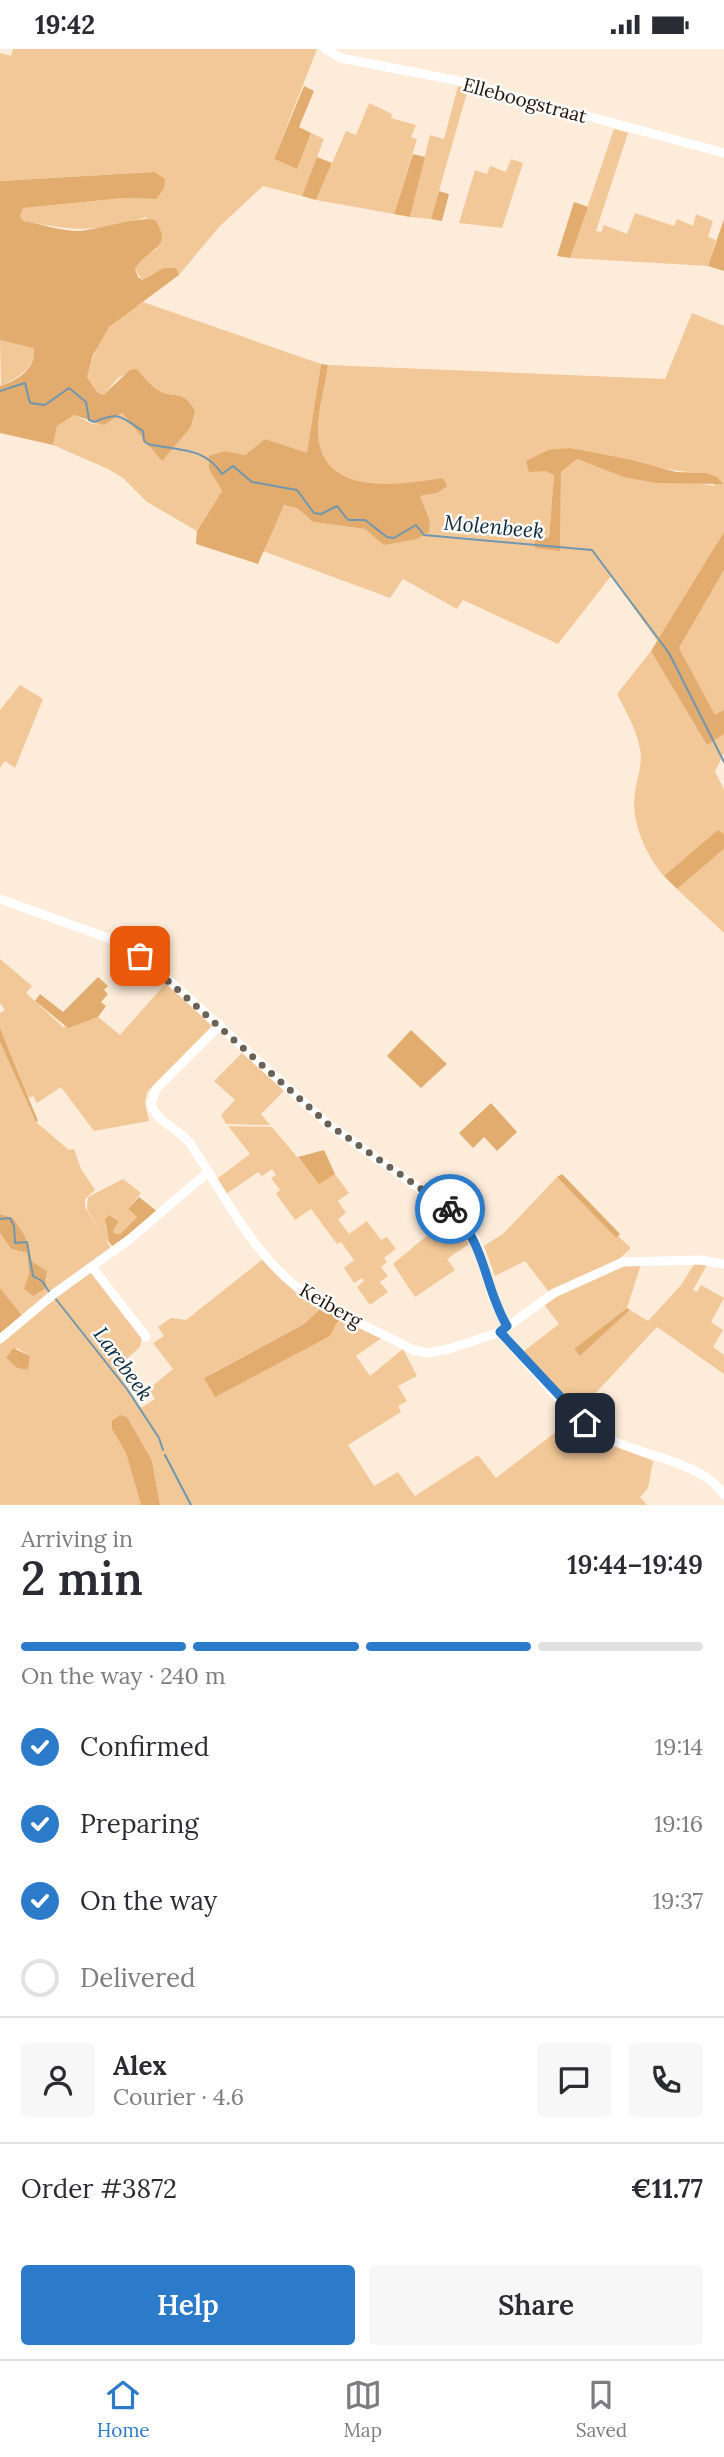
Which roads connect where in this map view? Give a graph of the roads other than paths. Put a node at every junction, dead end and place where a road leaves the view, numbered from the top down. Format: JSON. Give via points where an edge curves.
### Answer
{"nodes":[{"id":1,"x":326,"y":49,"type":"edge"},
{"id":2,"x":724,"y":153,"type":"edge"},
{"id":3,"x":0,"y":899,"type":"edge"},
{"id":4,"x":220,"y":1025,"type":"junction"},
{"id":5,"x":208,"y":1172,"type":"junction"},
{"id":6,"x":724,"y":1264,"type":"edge"},
{"id":7,"x":92,"y":1267,"type":"junction"},
{"id":8,"x":504,"y":1329,"type":"junction"},
{"id":9,"x":146,"y":1337,"type":"dead end"},
{"id":10,"x":0,"y":1339,"type":"edge"},
{"id":11,"x":720,"y":1485,"type":"edge"},
{"id":12,"x":724,"y":1495,"type":"edge"}],
"edges":[{"from":1,"to":2,"type":"street","name":"Elleboogstraat","via":[[341,58],[454,80]]},
{"from":3,"to":4,"type":"street","via":[[119,941]]},
{"from":4,"to":5,"type":"street","name":"Keiberg","via":[[151,1096],[158,1119],[182,1134]]},
{"from":4,"to":8,"type":"street","via":[[328,1124],[465,1223],[475,1238]]},
{"from":5,"to":7,"type":"street"},
{"from":5,"to":8,"type":"street","name":"Keiberg","via":[[266,1258],[323,1304],[421,1353],[449,1349]]},
{"from":6,"to":8,"type":"street","name":"Keiberg","via":[[701,1260],[623,1262],[554,1293]]},
{"from":7,"to":9,"type":"street"},
{"from":7,"to":10,"type":"street"},
{"from":8,"to":11,"type":"street","via":[[575,1414],[599,1433]]},
{"from":11,"to":12,"type":"street"}]}
